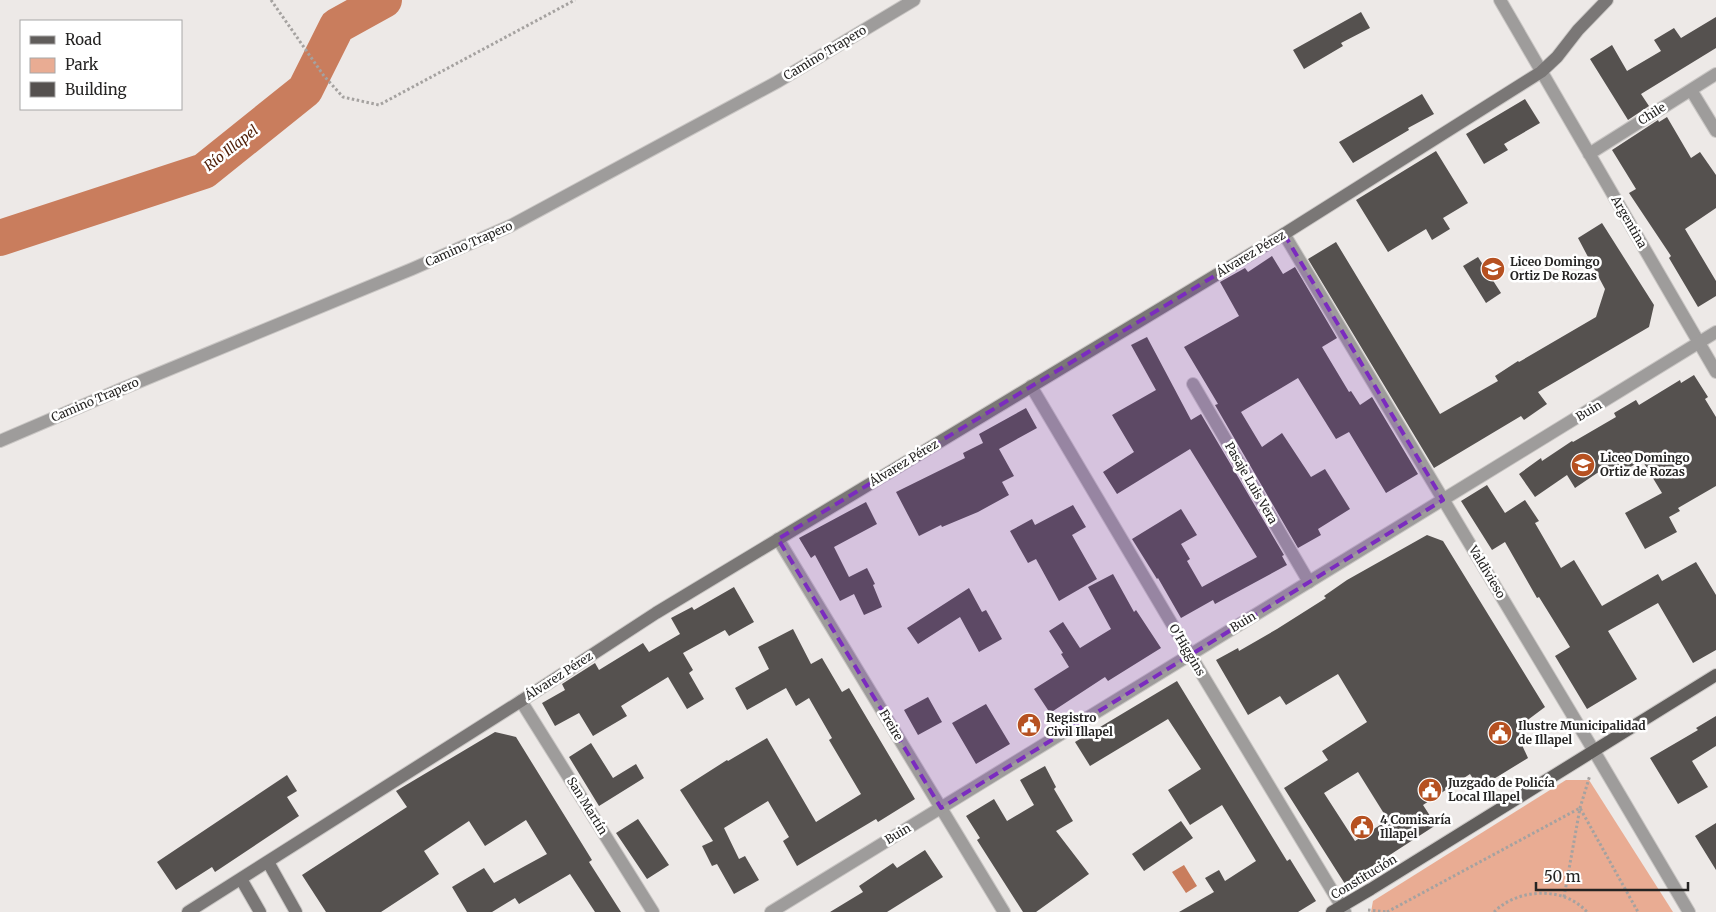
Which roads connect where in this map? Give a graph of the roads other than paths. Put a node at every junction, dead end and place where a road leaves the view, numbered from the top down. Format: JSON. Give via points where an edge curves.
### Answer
{"nodes":[{"id":1,"x":914,"y":0,"type":"edge"},
{"id":2,"x":1500,"y":0,"type":"edge"},
{"id":3,"x":1607,"y":0,"type":"edge"},
{"id":4,"x":1541,"y":72,"type":"junction"},
{"id":5,"x":1716,"y":74,"type":"edge"},
{"id":6,"x":1691,"y":90,"type":"junction"},
{"id":7,"x":1716,"y":131,"type":"edge"},
{"id":8,"x":1589,"y":154,"type":"junction"},
{"id":9,"x":1284,"y":234,"type":"junction"},
{"id":10,"x":1716,"y":332,"type":"edge"},
{"id":11,"x":1699,"y":343,"type":"junction"},
{"id":12,"x":1716,"y":372,"type":"edge"},
{"id":13,"x":1193,"y":384,"type":"dead end"},
{"id":14,"x":1031,"y":386,"type":"junction"},
{"id":15,"x":0,"y":441,"type":"edge"},
{"id":16,"x":1443,"y":500,"type":"junction"},
{"id":17,"x":778,"y":539,"type":"junction"},
{"id":18,"x":1309,"y":582,"type":"junction"},
{"id":19,"x":1190,"y":655,"type":"junction"},
{"id":20,"x":1716,"y":675,"type":"edge"},
{"id":21,"x":521,"y":700,"type":"junction"},
{"id":22,"x":1594,"y":750,"type":"junction"},
{"id":23,"x":941,"y":808,"type":"junction"},
{"id":24,"x":268,"y":862,"type":"junction"},
{"id":25,"x":241,"y":879,"type":"junction"},
{"id":26,"x":1340,"y":910,"type":"edge"},
{"id":27,"x":188,"y":912,"type":"edge"},
{"id":28,"x":260,"y":912,"type":"edge"},
{"id":29,"x":296,"y":912,"type":"edge"},
{"id":30,"x":653,"y":912,"type":"edge"},
{"id":31,"x":771,"y":912,"type":"edge"},
{"id":32,"x":1004,"y":912,"type":"edge"},
{"id":33,"x":1689,"y":912,"type":"edge"}],
"edges":[{"from":1,"to":15,"type":"street","name":"Camino Trapero","via":[[777,82],[510,226]]},
{"from":2,"to":4,"type":"street"},
{"from":3,"to":4,"type":"main road","name":"Álvarez Pérez"},
{"from":4,"to":8,"type":"street","name":"Argentina"},
{"from":4,"to":9,"type":"main road","name":"Álvarez Pérez"},
{"from":5,"to":6,"type":"street","name":"Chile"},
{"from":6,"to":7,"type":"street"},
{"from":6,"to":8,"type":"street","name":"Chile"},
{"from":8,"to":11,"type":"street","name":"Argentina"},
{"from":9,"to":14,"type":"main road","name":"Álvarez Pérez"},
{"from":9,"to":16,"type":"street","name":"Valdivieso"},
{"from":10,"to":11,"type":"street","name":"Buin"},
{"from":11,"to":12,"type":"street","name":"Argentina"},
{"from":11,"to":16,"type":"street","name":"Buin"},
{"from":13,"to":18,"type":"street","name":"Pasaje Luis Vera"},
{"from":14,"to":17,"type":"main road","name":"Álvarez Pérez"},
{"from":14,"to":19,"type":"street","name":"O'Higgins"},
{"from":16,"to":18,"type":"street","name":"Buin"},
{"from":16,"to":22,"type":"street","name":"Valdivieso"},
{"from":17,"to":21,"type":"main road","name":"Álvarez Pérez"},
{"from":17,"to":23,"type":"street","name":"Freire"},
{"from":18,"to":19,"type":"street","name":"Buin"},
{"from":19,"to":23,"type":"street","name":"Buin"},
{"from":19,"to":26,"type":"street","name":"O'Higgins"},
{"from":20,"to":22,"type":"main road","name":"Constitución"},
{"from":21,"to":24,"type":"main road","name":"Álvarez Pérez"},
{"from":21,"to":30,"type":"street","name":"San Martín"},
{"from":22,"to":26,"type":"main road","name":"Constitución"},
{"from":22,"to":33,"type":"street","name":"Valdivieso"},
{"from":23,"to":31,"type":"street","name":"Buin"},
{"from":23,"to":32,"type":"street","name":"Freire"},
{"from":24,"to":25,"type":"main road","name":"Álvarez Pérez"},
{"from":24,"to":29,"type":"main road"},
{"from":25,"to":27,"type":"main road","name":"Álvarez Pérez"},
{"from":25,"to":28,"type":"main road"}]}
